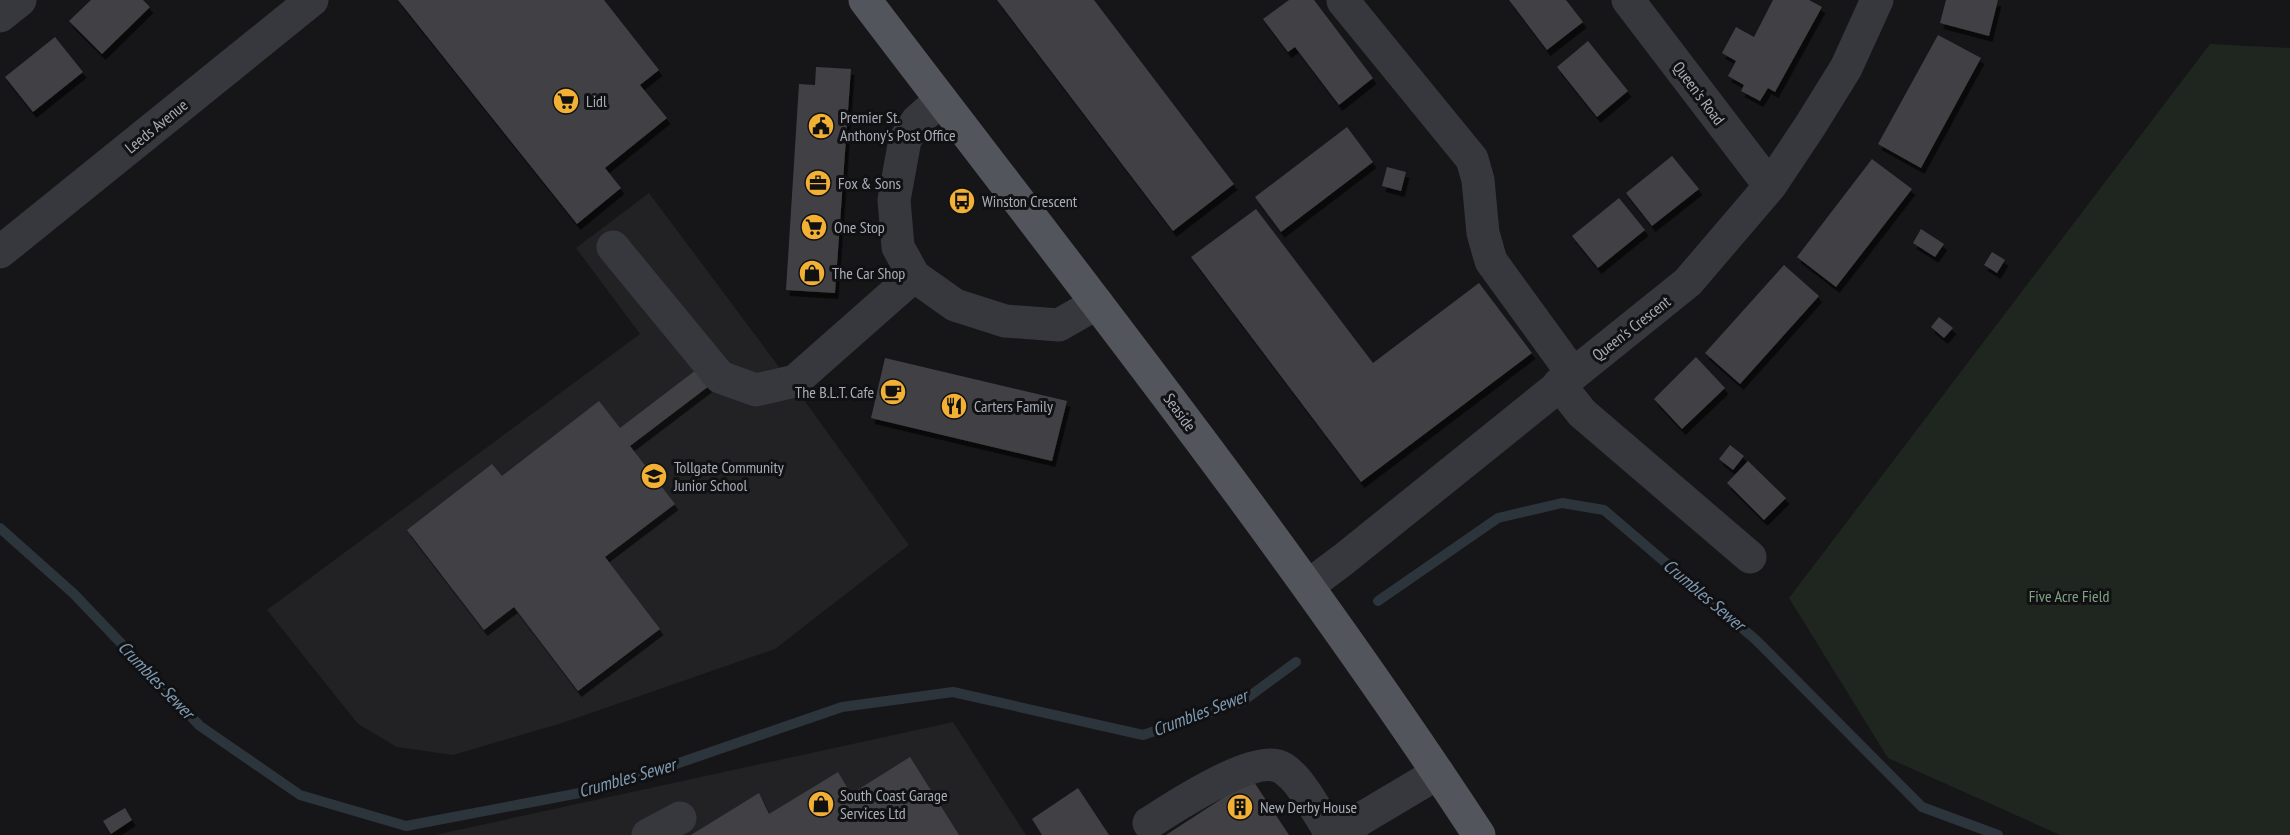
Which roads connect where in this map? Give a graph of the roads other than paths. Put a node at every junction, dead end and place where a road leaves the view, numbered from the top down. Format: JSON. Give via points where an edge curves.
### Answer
{"nodes":[{"id":1,"x":20,"y":0,"type":"edge"},
{"id":2,"x":312,"y":0,"type":"edge"},
{"id":3,"x":865,"y":0,"type":"edge"},
{"id":4,"x":1628,"y":0,"type":"edge"},
{"id":5,"x":1877,"y":0,"type":"edge"},
{"id":6,"x":1343,"y":1,"type":"edge"},
{"id":7,"x":0,"y":16,"type":"edge"},
{"id":8,"x":941,"y":100,"type":"junction"},
{"id":9,"x":1770,"y":186,"type":"junction"},
{"id":10,"x":613,"y":247,"type":"dead end"},
{"id":11,"x":0,"y":252,"type":"edge"},
{"id":12,"x":914,"y":276,"type":"junction"},
{"id":13,"x":1097,"y":303,"type":"junction"},
{"id":14,"x":1566,"y":379,"type":"junction"},
{"id":15,"x":1750,"y":557,"type":"dead end"},
{"id":16,"x":1308,"y":586,"type":"junction"},
{"id":17,"x":1438,"y":772,"type":"junction"},
{"id":18,"x":680,"y":819,"type":"dead end"},
{"id":19,"x":1149,"y":823,"type":"dead end"},
{"id":20,"x":648,"y":835,"type":"edge"},
{"id":21,"x":1332,"y":835,"type":"edge"},
{"id":22,"x":1343,"y":835,"type":"edge"},
{"id":23,"x":1479,"y":835,"type":"edge"}],
"edges":[{"from":1,"to":7,"type":"street"},
{"from":2,"to":11,"type":"street","name":"Leeds Avenue"},
{"from":3,"to":8,"type":"main road","name":"Seaside"},
{"from":4,"to":9,"type":"street","name":"Queen's Road"},
{"from":5,"to":9,"type":"street","name":"Queen's Crescent","via":[[1846,68]]},
{"from":6,"to":14,"type":"street","via":[[1472,159],[1491,261]]},
{"from":8,"to":12,"type":"street","via":[[916,121],[905,140],[894,200],[898,247]]},
{"from":8,"to":13,"type":"main road","name":"Seaside"},
{"from":9,"to":14,"type":"street","name":"Queen's Crescent","via":[[1688,282]]},
{"from":10,"to":12,"type":"street","via":[[720,377],[756,390],[795,381]]},
{"from":12,"to":13,"type":"street","via":[[955,305],[1005,321],[1059,325]]},
{"from":13,"to":16,"type":"main road","name":"Seaside"},
{"from":14,"to":15,"type":"street","via":[[1582,413]]},
{"from":14,"to":16,"type":"street","name":"Queen's Crescent"},
{"from":16,"to":17,"type":"main road","name":"Seaside"},
{"from":17,"to":22,"type":"street","via":[[1359,820]]},
{"from":17,"to":23,"type":"main road","name":"Seaside"},
{"from":18,"to":20,"type":"street"},
{"from":19,"to":21,"type":"street","via":[[1244,770],[1278,766],[1292,775]]}]}
